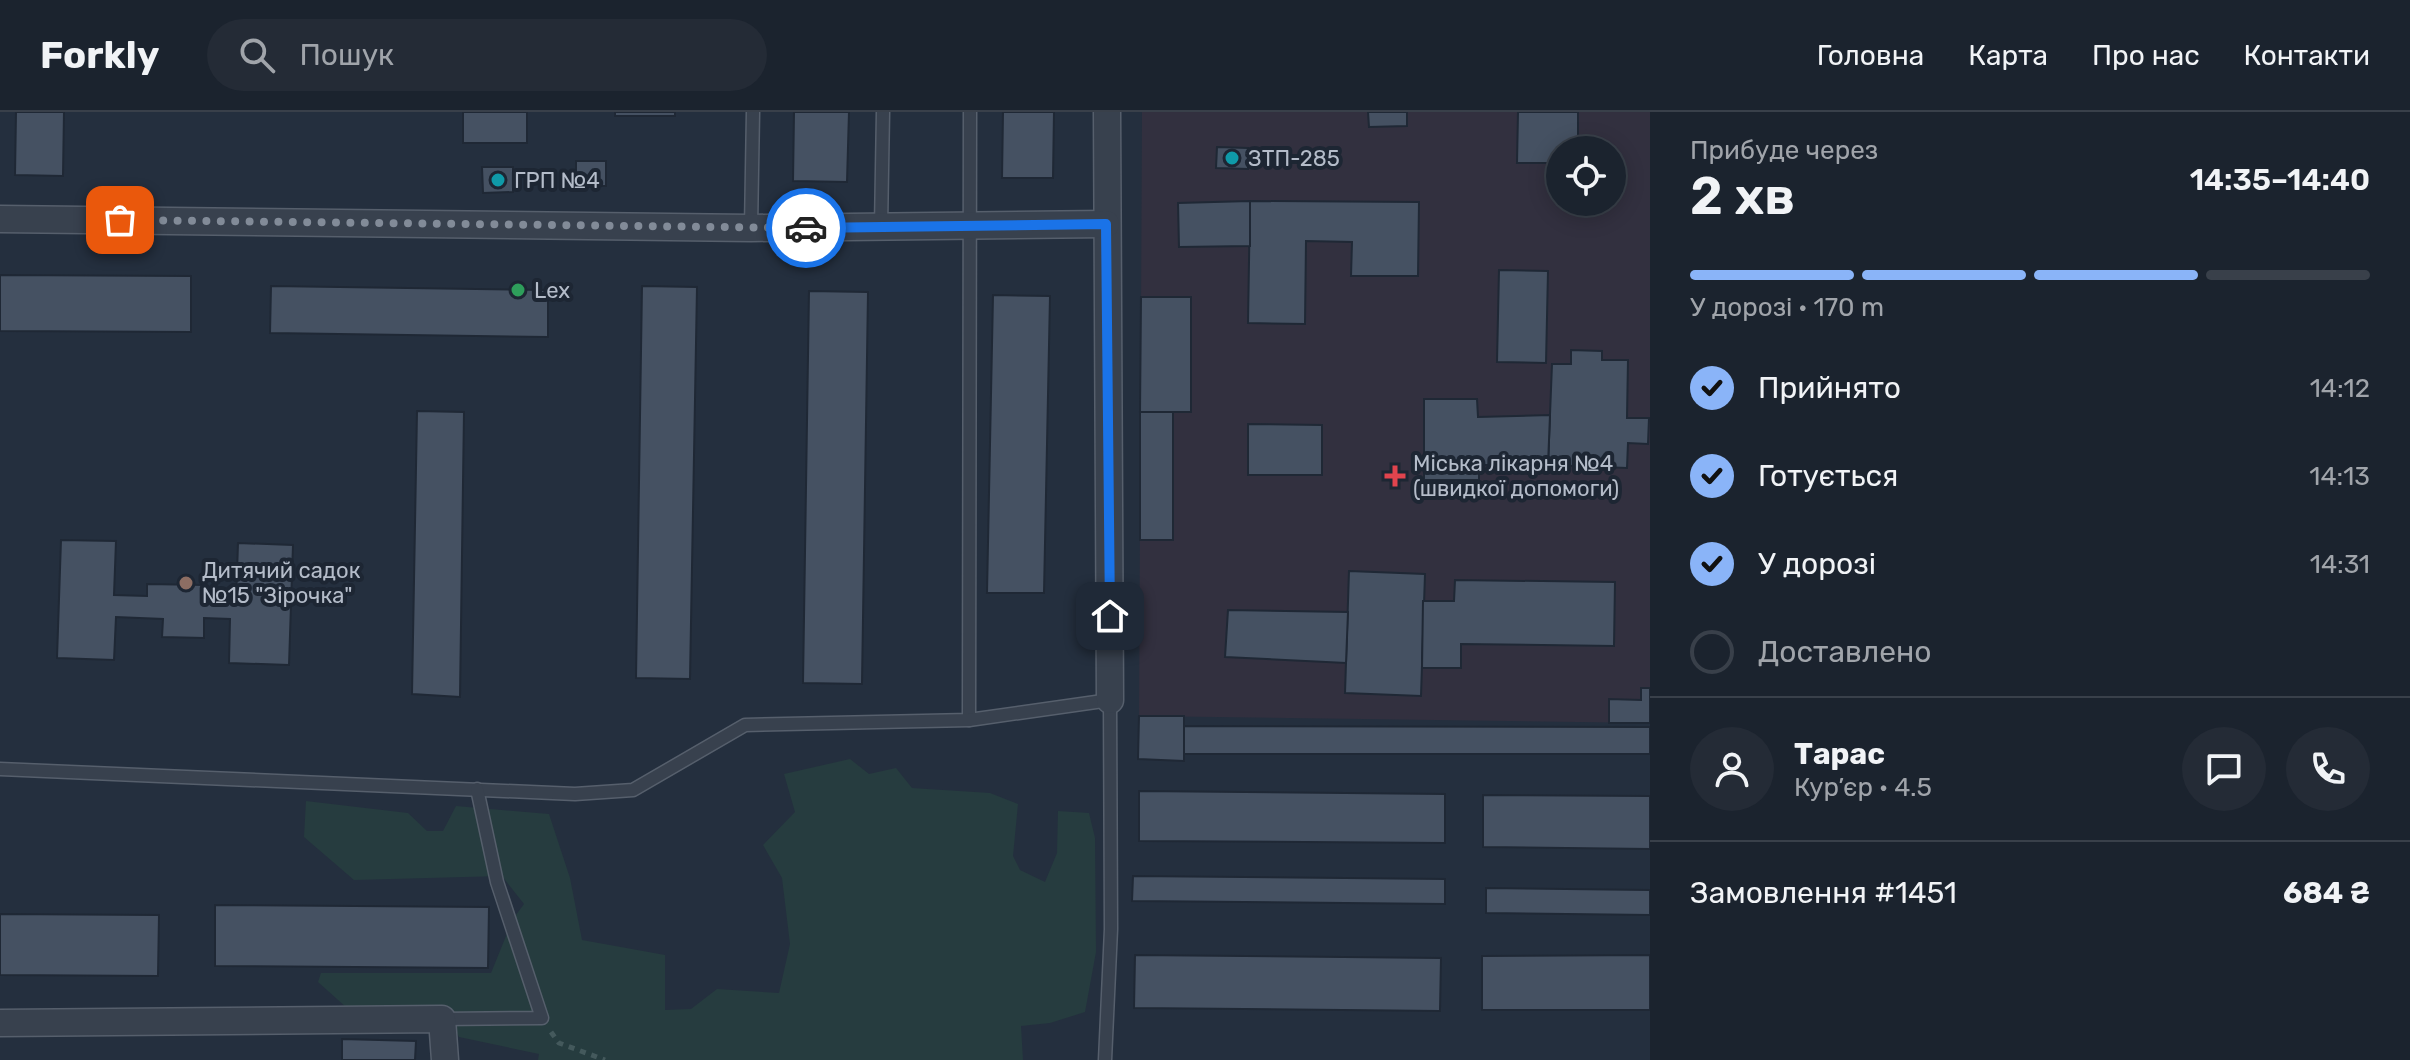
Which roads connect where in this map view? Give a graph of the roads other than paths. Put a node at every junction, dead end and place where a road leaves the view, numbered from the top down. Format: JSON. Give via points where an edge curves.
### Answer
{"nodes":[{"id":1,"x":753,"y":112,"type":"edge"},
{"id":2,"x":883,"y":112,"type":"edge"},
{"id":3,"x":970,"y":112,"type":"edge"},
{"id":4,"x":1107,"y":112,"type":"edge"},
{"id":5,"x":0,"y":219,"type":"edge"},
{"id":6,"x":1106,"y":224,"type":"junction"},
{"id":7,"x":968,"y":225,"type":"junction"},
{"id":8,"x":881,"y":227,"type":"junction"},
{"id":9,"x":751,"y":228,"type":"junction"},
{"id":10,"x":1110,"y":700,"type":"junction"},
{"id":11,"x":969,"y":720,"type":"junction"},
{"id":12,"x":0,"y":769,"type":"edge"},
{"id":13,"x":477,"y":789,"type":"junction"},
{"id":14,"x":442,"y":1019,"type":"junction"},
{"id":15,"x":0,"y":1023,"type":"edge"},
{"id":16,"x":445,"y":1060,"type":"edge"},
{"id":17,"x":1105,"y":1060,"type":"edge"}],
"edges":[{"from":1,"to":9,"type":"lane"},
{"from":2,"to":8,"type":"lane"},
{"from":3,"to":7,"type":"lane"},
{"from":4,"to":6,"type":"street"},
{"from":5,"to":9,"type":"street"},
{"from":6,"to":7,"type":"street"},
{"from":6,"to":10,"type":"street"},
{"from":7,"to":8,"type":"street"},
{"from":7,"to":11,"type":"lane"},
{"from":8,"to":9,"type":"street"},
{"from":10,"to":11,"type":"lane"},
{"from":10,"to":17,"type":"lane","via":[[1112,889]]},
{"from":11,"to":13,"type":"lane","via":[[745,725],[633,790],[575,794]]},
{"from":12,"to":13,"type":"lane"},
{"from":13,"to":14,"type":"lane","via":[[497,882],[542,1018]]},
{"from":14,"to":15,"type":"street"},
{"from":14,"to":16,"type":"street"}]}
